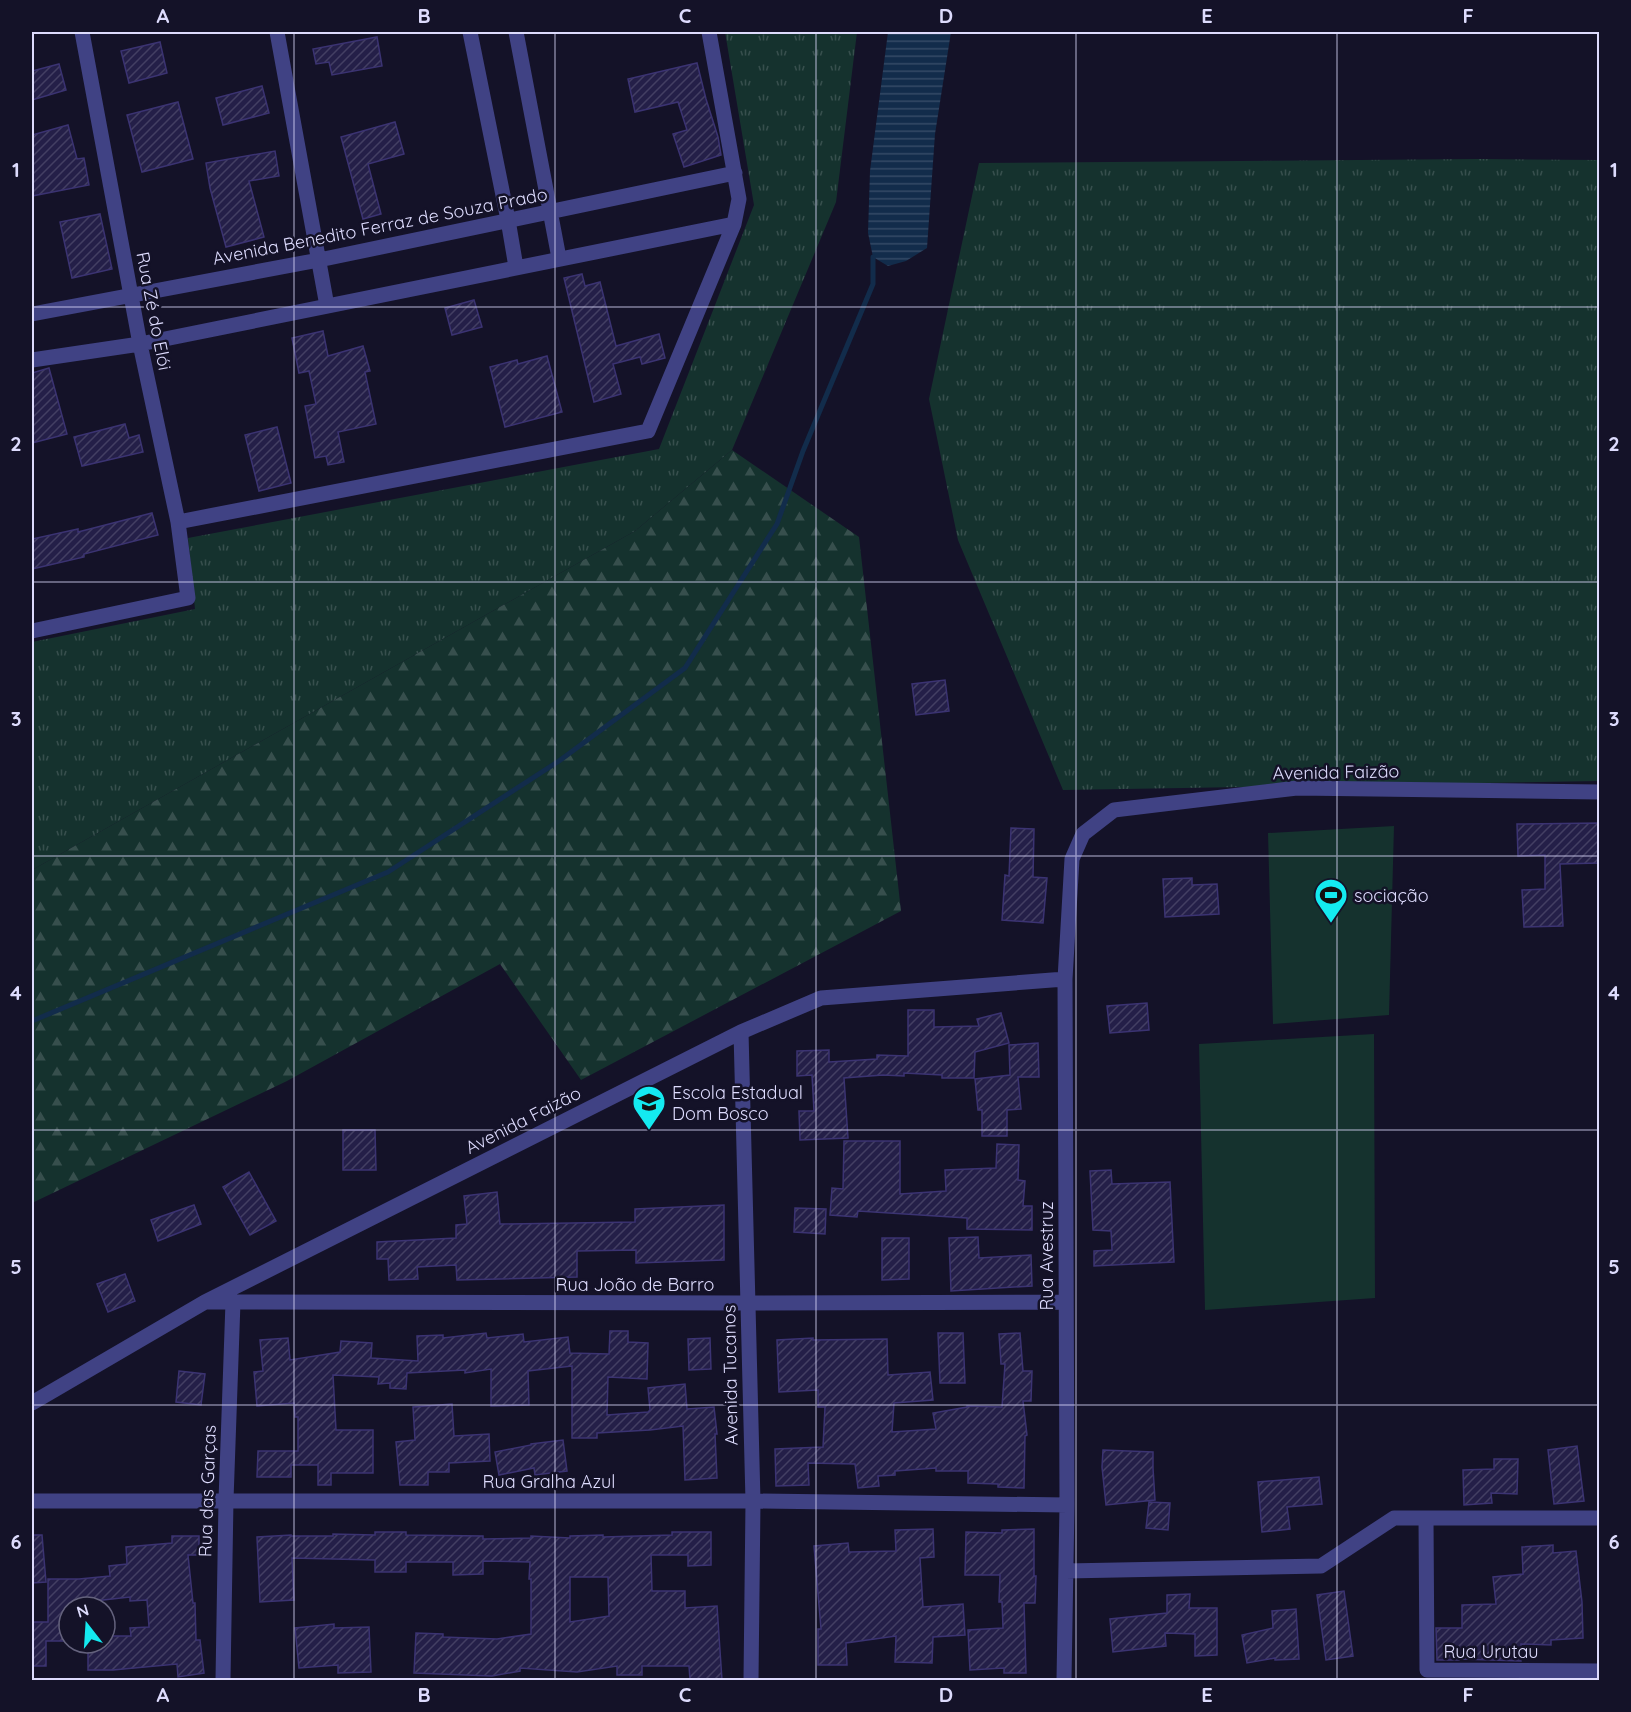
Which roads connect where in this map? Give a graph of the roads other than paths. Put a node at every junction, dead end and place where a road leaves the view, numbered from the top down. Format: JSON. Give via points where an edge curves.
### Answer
{"nodes":[{"id":1,"x":82,"y":32,"type":"edge"},
{"id":2,"x":277,"y":32,"type":"edge"},
{"id":3,"x":470,"y":32,"type":"edge"},
{"id":4,"x":516,"y":32,"type":"edge"},
{"id":5,"x":709,"y":32,"type":"edge"},
{"id":6,"x":735,"y":173,"type":"junction"},
{"id":7,"x":550,"y":212,"type":"junction"},
{"id":8,"x":508,"y":220,"type":"junction"},
{"id":9,"x":734,"y":224,"type":"junction"},
{"id":10,"x":559,"y":258,"type":"junction"},
{"id":11,"x":319,"y":260,"type":"junction"},
{"id":12,"x":516,"y":267,"type":"junction"},
{"id":13,"x":131,"y":295,"type":"junction"},
{"id":14,"x":327,"y":306,"type":"junction"},
{"id":15,"x":32,"y":314,"type":"edge"},
{"id":16,"x":140,"y":344,"type":"junction"},
{"id":17,"x":32,"y":360,"type":"edge"},
{"id":18,"x":178,"y":522,"type":"junction"},
{"id":19,"x":32,"y":631,"type":"edge"},
{"id":20,"x":1599,"y":792,"type":"edge"},
{"id":21,"x":1083,"y":834,"type":"joint"},
{"id":22,"x":1065,"y":980,"type":"junction"},
{"id":23,"x":741,"y":1032,"type":"junction"},
{"id":24,"x":205,"y":1302,"type":"junction"},
{"id":25,"x":233,"y":1302,"type":"junction"},
{"id":26,"x":1066,"y":1302,"type":"junction"},
{"id":27,"x":748,"y":1303,"type":"junction"},
{"id":28,"x":32,"y":1402,"type":"edge"},
{"id":29,"x":226,"y":1500,"type":"junction"},
{"id":30,"x":32,"y":1501,"type":"edge"},
{"id":31,"x":753,"y":1501,"type":"junction"},
{"id":32,"x":1066,"y":1505,"type":"junction"},
{"id":33,"x":1599,"y":1518,"type":"edge"},
{"id":34,"x":1425,"y":1519,"type":"junction"},
{"id":35,"x":1066,"y":1571,"type":"junction"},
{"id":36,"x":1599,"y":1671,"type":"edge"},
{"id":37,"x":223,"y":1680,"type":"edge"},
{"id":38,"x":751,"y":1680,"type":"edge"},
{"id":39,"x":1064,"y":1680,"type":"edge"}],
"edges":[{"from":1,"to":13,"type":"street","name":"Rua Zé do Elói"},
{"from":2,"to":11,"type":"street"},
{"from":3,"to":8,"type":"street"},
{"from":4,"to":7,"type":"street"},
{"from":5,"to":6,"type":"street"},
{"from":6,"to":7,"type":"street","name":"Avenida Benedito Ferraz de Souza Prado"},
{"from":6,"to":9,"type":"street","via":[[739,199]]},
{"from":7,"to":8,"type":"street","name":"Avenida Benedito Ferraz de Souza Prado"},
{"from":7,"to":10,"type":"street"},
{"from":8,"to":11,"type":"street","name":"Avenida Benedito Ferraz de Souza Prado"},
{"from":8,"to":12,"type":"street"},
{"from":9,"to":10,"type":"street"},
{"from":9,"to":18,"type":"street","via":[[648,431]]},
{"from":10,"to":12,"type":"street"},
{"from":11,"to":13,"type":"street","name":"Avenida Benedito Ferraz de Souza Prado"},
{"from":11,"to":14,"type":"street"},
{"from":12,"to":14,"type":"street"},
{"from":13,"to":15,"type":"street","name":"Avenida Benedito Ferraz de Souza Prado"},
{"from":13,"to":16,"type":"street","name":"Rua Zé do Elói"},
{"from":14,"to":16,"type":"street"},
{"from":16,"to":17,"type":"street"},
{"from":16,"to":18,"type":"street","name":"Rua Zé do Elói"},
{"from":18,"to":19,"type":"street","name":"Rua Zé do Elói","via":[[188,598]]},
{"from":20,"to":21,"type":"street","name":"Avenida Faizão","via":[[1297,789],[1114,810]]},
{"from":21,"to":22,"type":"street","name":"Rua Avestruz","via":[[1072,859]]},
{"from":22,"to":23,"type":"street","name":"Avenida Faizão","via":[[821,998]]},
{"from":22,"to":26,"type":"street","name":"Rua Avestruz"},
{"from":23,"to":24,"type":"street","name":"Avenida Faizão"},
{"from":23,"to":27,"type":"street","name":"Avenida Tucanos"},
{"from":24,"to":25,"type":"street","name":"Rua João de Barro"},
{"from":24,"to":28,"type":"street","name":"Avenida Faizão"},
{"from":25,"to":27,"type":"street","name":"Rua João de Barro"},
{"from":25,"to":29,"type":"street","name":"Rua das Garças"},
{"from":26,"to":27,"type":"street","name":"Rua João de Barro"},
{"from":26,"to":32,"type":"street","name":"Rua Avestruz"},
{"from":27,"to":31,"type":"street","name":"Avenida Tucanos"},
{"from":29,"to":30,"type":"street","name":"Rua Gralha Azul"},
{"from":29,"to":31,"type":"street","name":"Rua Gralha Azul"},
{"from":29,"to":37,"type":"street","name":"Rua das Garças"},
{"from":31,"to":32,"type":"street","name":"Rua Gralha Azul"},
{"from":31,"to":38,"type":"street","name":"Avenida Tucanos"},
{"from":32,"to":35,"type":"street","name":"Rua Avestruz"},
{"from":33,"to":34,"type":"street"},
{"from":34,"to":35,"type":"street","via":[[1394,1518],[1321,1566]]},
{"from":34,"to":36,"type":"street","name":"Rua Urutau","via":[[1427,1670]]},
{"from":35,"to":39,"type":"street","name":"Rua Avestruz"}]}
